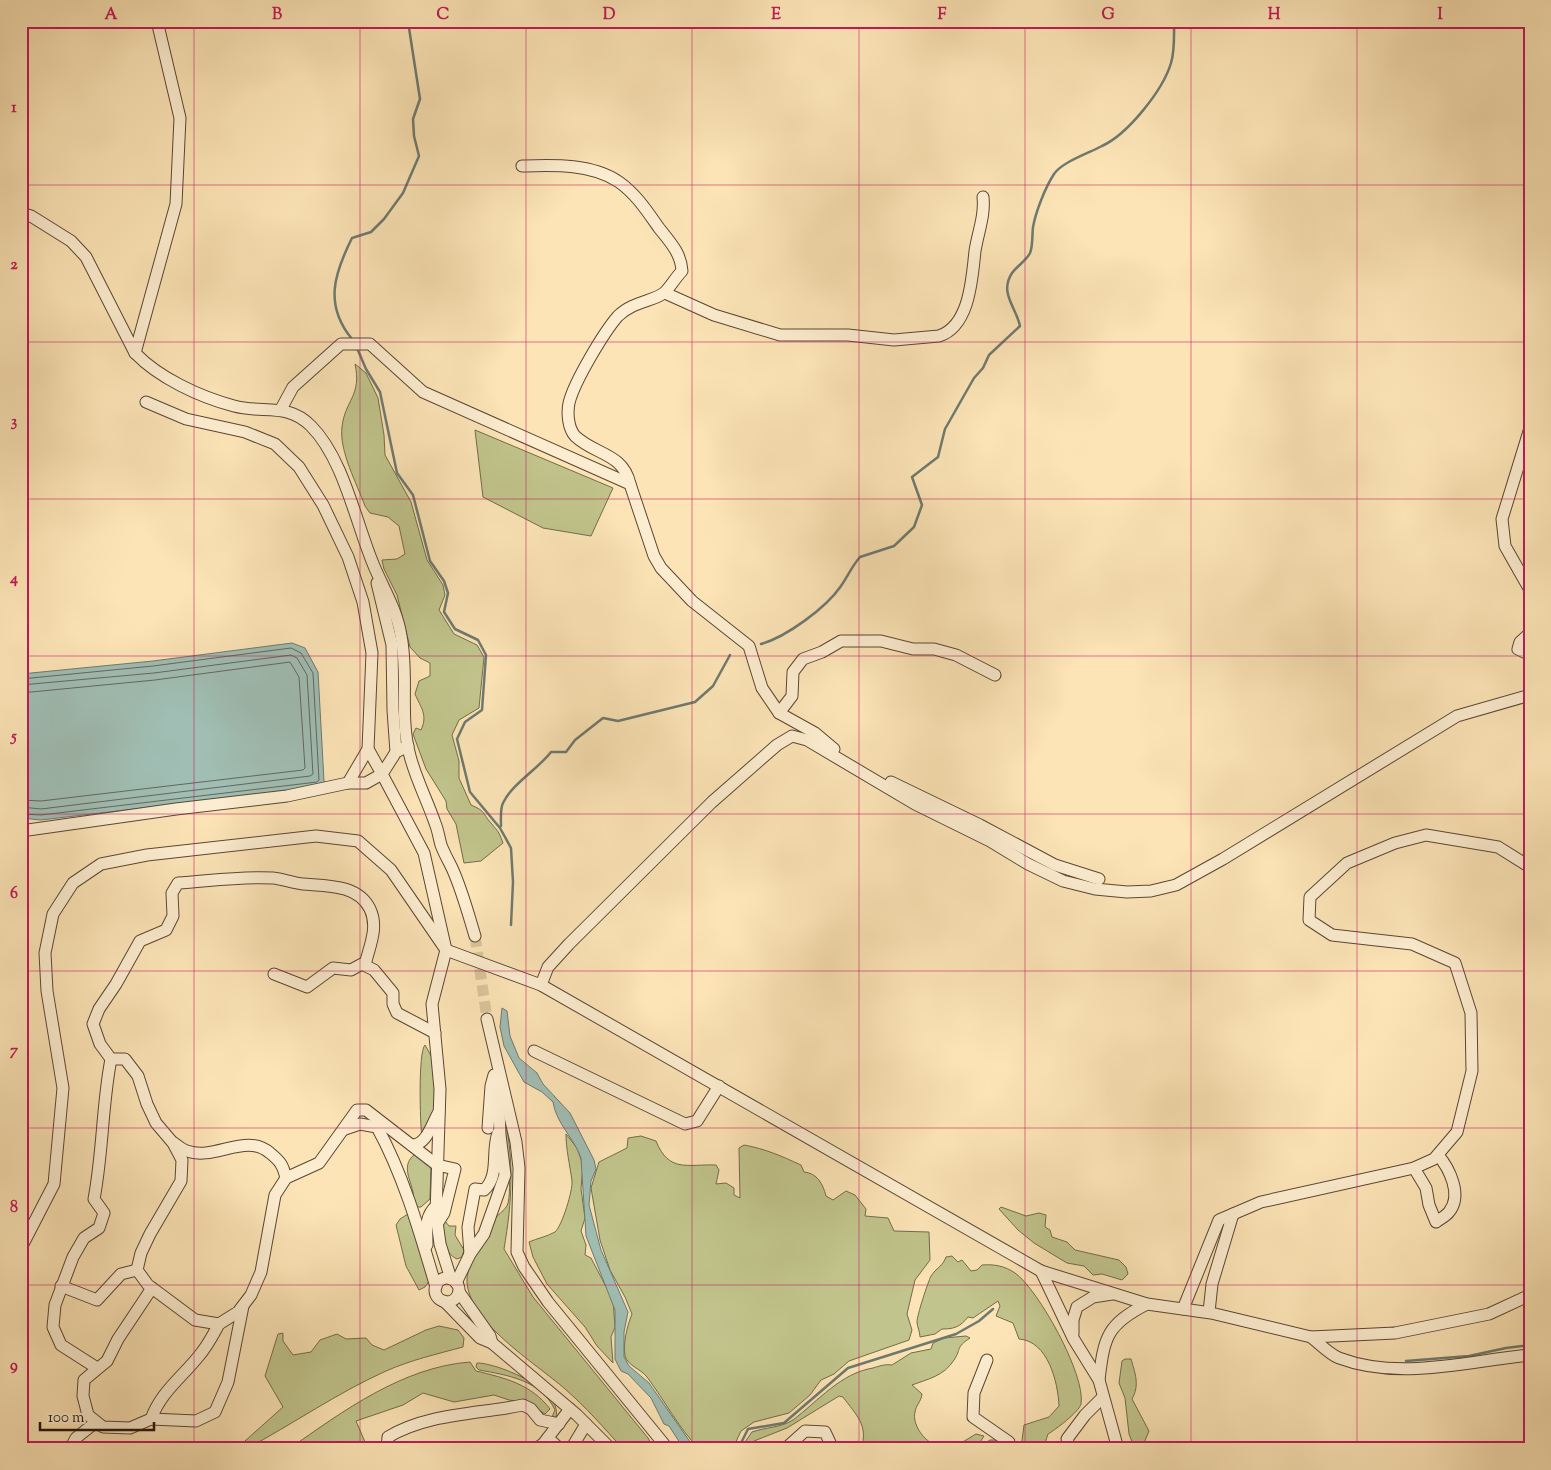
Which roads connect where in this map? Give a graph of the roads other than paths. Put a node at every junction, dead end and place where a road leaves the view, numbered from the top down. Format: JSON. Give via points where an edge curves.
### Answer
{"nodes":[{"id":1,"x":157,"y":21,"type":"edge"},
{"id":2,"x":522,"y":166,"type":"dead end"},
{"id":3,"x":983,"y":197,"type":"dead end"},
{"id":4,"x":21,"y":212,"type":"edge"},
{"id":5,"x":665,"y":293,"type":"junction"},
{"id":6,"x":135,"y":353,"type":"junction"},
{"id":7,"x":146,"y":402,"type":"dead end"},
{"id":8,"x":281,"y":409,"type":"junction"},
{"id":9,"x":1530,"y":428,"type":"edge"},
{"id":10,"x":630,"y":484,"type":"junction"},
{"id":11,"x":375,"y":568,"type":"junction"},
{"id":12,"x":1530,"y":590,"type":"edge"},
{"id":13,"x":1530,"y":633,"type":"edge"},
{"id":14,"x":1530,"y":655,"type":"edge"},
{"id":15,"x":994,"y":675,"type":"dead end"},
{"id":16,"x":1530,"y":695,"type":"edge"},
{"id":17,"x":779,"y":714,"type":"junction"},
{"id":18,"x":408,"y":746,"type":"junction"},
{"id":19,"x":368,"y":749,"type":"junction"},
{"id":20,"x":396,"y":752,"type":"junction"},
{"id":21,"x":382,"y":774,"type":"junction"},
{"id":22,"x":348,"y":783,"type":"junction"},
{"id":23,"x":21,"y":831,"type":"edge"},
{"id":24,"x":1530,"y":867,"type":"edge"},
{"id":25,"x":1099,"y":879,"type":"dead end"},
{"id":26,"x":475,"y":936,"type":"tunnel mouth"},
{"id":27,"x":446,"y":950,"type":"junction"},
{"id":28,"x":364,"y":965,"type":"junction"},
{"id":29,"x":274,"y":974,"type":"dead end"},
{"id":30,"x":541,"y":985,"type":"junction"},
{"id":31,"x":487,"y":1019,"type":"tunnel mouth"},
{"id":32,"x":434,"y":1033,"type":"junction"},
{"id":33,"x":534,"y":1051,"type":"dead end"},
{"id":34,"x":111,"y":1059,"type":"junction"},
{"id":35,"x":498,"y":1063,"type":"junction"},
{"id":36,"x":719,"y":1086,"type":"junction"},
{"id":37,"x":439,"y":1110,"type":"junction"},
{"id":38,"x":494,"y":1127,"type":"junction"},
{"id":39,"x":344,"y":1129,"type":"junction"},
{"id":40,"x":173,"y":1143,"type":"junction"},
{"id":41,"x":412,"y":1145,"type":"junction"},
{"id":42,"x":1438,"y":1155,"type":"junction"},
{"id":43,"x":437,"y":1165,"type":"junction"},
{"id":44,"x":1414,"y":1168,"type":"junction"},
{"id":45,"x":286,"y":1178,"type":"junction"},
{"id":46,"x":437,"y":1190,"type":"junction"},
{"id":47,"x":449,"y":1192,"type":"junction"},
{"id":48,"x":441,"y":1207,"type":"junction"},
{"id":49,"x":1233,"y":1214,"type":"junction"},
{"id":50,"x":21,"y":1248,"type":"edge"},
{"id":51,"x":470,"y":1254,"type":"junction"},
{"id":52,"x":137,"y":1270,"type":"junction"},
{"id":53,"x":1041,"y":1271,"type":"junction"},
{"id":54,"x":432,"y":1274,"type":"junction"},
{"id":55,"x":456,"y":1285,"type":"junction"},
{"id":56,"x":61,"y":1286,"type":"junction"},
{"id":57,"x":436,"y":1287,"type":"junction"},
{"id":58,"x":152,"y":1288,"type":"junction"},
{"id":59,"x":1114,"y":1294,"type":"junction"},
{"id":60,"x":1530,"y":1295,"type":"edge"},
{"id":61,"x":444,"y":1301,"type":"junction"},
{"id":62,"x":244,"y":1304,"type":"junction"},
{"id":63,"x":1147,"y":1304,"type":"junction"},
{"id":64,"x":1183,"y":1309,"type":"junction"},
{"id":65,"x":1209,"y":1312,"type":"junction"},
{"id":66,"x":219,"y":1324,"type":"junction"},
{"id":67,"x":1311,"y":1337,"type":"junction"},
{"id":68,"x":1073,"y":1338,"type":"junction"},
{"id":69,"x":492,"y":1343,"type":"junction"},
{"id":70,"x":1530,"y":1356,"type":"edge"},
{"id":71,"x":987,"y":1360,"type":"dead end"},
{"id":72,"x":97,"y":1368,"type":"junction"},
{"id":73,"x":1099,"y":1380,"type":"junction"},
{"id":74,"x":1103,"y":1397,"type":"junction"},
{"id":75,"x":570,"y":1409,"type":"junction"},
{"id":76,"x":150,"y":1419,"type":"junction"},
{"id":77,"x":96,"y":1422,"type":"junction"},
{"id":78,"x":559,"y":1424,"type":"junction"},
{"id":79,"x":586,"y":1424,"type":"junction"},
{"id":80,"x":548,"y":1438,"type":"junction"},
{"id":81,"x":575,"y":1447,"type":"edge"},
{"id":82,"x":665,"y":1447,"type":"edge"},
{"id":83,"x":70,"y":1449,"type":"edge"},
{"id":84,"x":387,"y":1449,"type":"edge"},
{"id":85,"x":535,"y":1449,"type":"edge"},
{"id":86,"x":560,"y":1449,"type":"edge"},
{"id":87,"x":611,"y":1449,"type":"edge"},
{"id":88,"x":785,"y":1449,"type":"edge"},
{"id":89,"x":833,"y":1449,"type":"edge"},
{"id":90,"x":1009,"y":1449,"type":"edge"},
{"id":91,"x":1070,"y":1449,"type":"edge"},
{"id":92,"x":1118,"y":1449,"type":"edge"}],
"edges":[{"from":1,"to":6,"type":"street","via":[[180,118],[176,204]]},
{"from":2,"to":5,"type":"street","via":[[559,165],[596,172],[618,181],[637,198],[681,257],[682,271]]},
{"from":3,"to":5,"type":"street","via":[[973,284],[957,324],[939,336],[894,340],[848,335],[780,335],[714,315]]},
{"from":4,"to":6,"type":"street","via":[[71,241],[86,257]]},
{"from":5,"to":10,"type":"street","via":[[632,305],[618,317],[583,370],[569,403],[568,424],[575,435],[618,462],[627,471]]},
{"from":6,"to":8,"type":"street","via":[[144,363],[168,378],[207,396],[255,410]]},
{"from":7,"to":19,"type":"street","via":[[186,419],[245,432],[275,444],[299,466],[344,548],[363,602],[372,653]]},
{"from":8,"to":10,"type":"street","via":[[293,387],[342,344],[370,344],[423,392]]},
{"from":8,"to":11,"type":"street","via":[[298,415],[322,438]]},
{"from":9,"to":12,"type":"street","via":[[1502,519],[1505,546]]},
{"from":10,"to":17,"type":"street","via":[[661,568],[692,601],[750,646],[762,688]]},
{"from":11,"to":18,"type":"street","via":[[388,594],[401,635],[403,715]]},
{"from":11,"to":20,"type":"street","via":[[392,646]]},
{"from":13,"to":14,"type":"street","via":[[1520,642],[1518,649]]},
{"from":15,"to":17,"type":"street","via":[[956,655],[934,649],[913,649],[881,641],[841,641],[803,658],[793,672],[792,696]]},
{"from":16,"to":30,"type":"street","via":[[1457,716],[1176,886],[1151,891],[1094,889],[1064,881],[915,804],[808,740],[792,736],[777,745],[712,802],[575,937],[548,966]]},
{"from":17,"to":25,"type":"street","via":[[816,733],[837,752],[895,784],[980,824],[1055,865]]},
{"from":18,"to":20,"type":"street"},
{"from":18,"to":26,"type":"street"},
{"from":19,"to":21,"type":"street"},
{"from":19,"to":22,"type":"street"},
{"from":20,"to":21,"type":"street"},
{"from":21,"to":22,"type":"street","via":[[366,783]]},
{"from":21,"to":27,"type":"street","via":[[424,853]]},
{"from":22,"to":23,"type":"street","via":[[287,796]]},
{"from":24,"to":42,"type":"street","via":[[1498,847],[1426,835],[1395,843],[1347,863],[1310,896],[1309,920],[1332,935],[1412,944],[1455,963],[1471,1013],[1472,1071],[1457,1132]]},
{"from":27,"to":30,"type":"street"},
{"from":27,"to":32,"type":"street","via":[[432,1004]]},
{"from":27,"to":50,"type":"street","via":[[391,870],[358,841],[316,836],[147,855],[101,864],[72,883],[53,914],[45,953],[47,991],[63,1088],[54,1184]]},
{"from":28,"to":29,"type":"street","via":[[351,970],[333,968],[307,987]]},
{"from":28,"to":32,"type":"street","via":[[374,970],[393,993],[397,1013]]},
{"from":28,"to":34,"type":"street","via":[[374,924],[370,909],[348,889],[273,878],[178,883],[172,893],[173,916],[166,930],[140,940],[93,1024],[100,1044]]},
{"from":30,"to":36,"type":"street"},
{"from":31,"to":35,"type":"street"},
{"from":32,"to":37,"type":"street"},
{"from":33,"to":36,"type":"street","via":[[685,1124],[697,1121]]},
{"from":34,"to":40,"type":"street","via":[[125,1059],[138,1076],[156,1123]]},
{"from":34,"to":56,"type":"street","via":[[94,1199],[104,1213],[99,1228],[80,1244]]},
{"from":35,"to":38,"type":"street"},
{"from":35,"to":82,"type":"street","via":[[519,1168],[517,1252],[548,1302]]},
{"from":36,"to":53,"type":"street"},
{"from":37,"to":41,"type":"street","via":[[424,1141]]},
{"from":37,"to":43,"type":"street"},
{"from":38,"to":51,"type":"street","via":[[505,1175],[484,1234]]},
{"from":38,"to":51,"type":"street","via":[[491,1181],[484,1190],[476,1187],[468,1227]]},
{"from":39,"to":41,"type":"street","via":[[357,1110],[366,1110]]},
{"from":39,"to":45,"type":"street","via":[[319,1163]]},
{"from":39,"to":54,"type":"street","via":[[360,1124],[377,1127],[394,1160]]},
{"from":40,"to":45,"type":"street","via":[[188,1152],[201,1153],[250,1144],[265,1148],[283,1163]]},
{"from":40,"to":52,"type":"street","via":[[182,1160],[181,1181],[150,1234]]},
{"from":41,"to":43,"type":"street"},
{"from":42,"to":44,"type":"street"},
{"from":42,"to":44,"type":"street","via":[[1447,1165],[1455,1198],[1450,1212],[1436,1222],[1426,1188]]},
{"from":43,"to":46,"type":"street"},
{"from":43,"to":47,"type":"street","via":[[455,1169]]},
{"from":44,"to":49,"type":"street","via":[[1261,1202]]},
{"from":45,"to":62,"type":"street","via":[[275,1196],[261,1272]]},
{"from":46,"to":47,"type":"street"},
{"from":46,"to":48,"type":"street"},
{"from":47,"to":48,"type":"street"},
{"from":48,"to":54,"type":"street","via":[[429,1213],[426,1224]]},
{"from":48,"to":55,"type":"street","via":[[437,1224],[440,1244]]},
{"from":49,"to":64,"type":"street","via":[[1219,1220]]},
{"from":49,"to":65,"type":"street","via":[[1212,1284]]},
{"from":51,"to":55,"type":"street"},
{"from":52,"to":56,"type":"street","via":[[121,1274],[97,1300]]},
{"from":52,"to":58,"type":"street"},
{"from":53,"to":59,"type":"street"},
{"from":53,"to":68,"type":"street"},
{"from":54,"to":57,"type":"street"},
{"from":55,"to":57,"type":"street","via":[[444,1279]]},
{"from":55,"to":61,"type":"street","via":[[452,1301]]},
{"from":55,"to":69,"type":"street"},
{"from":56,"to":72,"type":"street","via":[[53,1327],[61,1345]]},
{"from":57,"to":61,"type":"street","via":[[436,1295]]},
{"from":58,"to":66,"type":"street","via":[[195,1320]]},
{"from":58,"to":72,"type":"street","via":[[118,1338],[107,1361]]},
{"from":59,"to":63,"type":"street"},
{"from":59,"to":68,"type":"street","via":[[1093,1297],[1077,1307],[1072,1320]]},
{"from":60,"to":67,"type":"street","via":[[1489,1314],[1395,1332]]},
{"from":61,"to":69,"type":"street","via":[[480,1338]]},
{"from":62,"to":66,"type":"street"},
{"from":62,"to":76,"type":"street","via":[[228,1382],[215,1412],[196,1421]]},
{"from":63,"to":64,"type":"street"},
{"from":63,"to":73,"type":"street","via":[[1125,1315],[1114,1325],[1102,1354]]},
{"from":64,"to":65,"type":"street"},
{"from":65,"to":67,"type":"street"},
{"from":66,"to":76,"type":"street","via":[[199,1356],[171,1384]]},
{"from":67,"to":70,"type":"street","via":[[1337,1358],[1394,1370]]},
{"from":68,"to":73,"type":"street"},
{"from":69,"to":75,"type":"street"},
{"from":71,"to":90,"type":"street","via":[[974,1392],[973,1417],[1009,1442]]},
{"from":72,"to":77,"type":"street","via":[[84,1380],[82,1396],[88,1415]]},
{"from":73,"to":74,"type":"street"},
{"from":74,"to":91,"type":"street","via":[[1067,1439]]},
{"from":74,"to":92,"type":"street"},
{"from":75,"to":78,"type":"street"},
{"from":75,"to":79,"type":"street"},
{"from":76,"to":77,"type":"street","via":[[130,1428],[103,1427]]},
{"from":77,"to":83,"type":"street","via":[[76,1438]]},
{"from":78,"to":80,"type":"street"},
{"from":78,"to":84,"type":"street","via":[[540,1420],[531,1408],[523,1405],[454,1416],[402,1429],[388,1437]]},
{"from":79,"to":81,"type":"street"},
{"from":79,"to":87,"type":"street"},
{"from":80,"to":85,"type":"street"},
{"from":80,"to":86,"type":"street"},
{"from":88,"to":89,"type":"street","via":[[805,1431],[824,1432]]}]}
